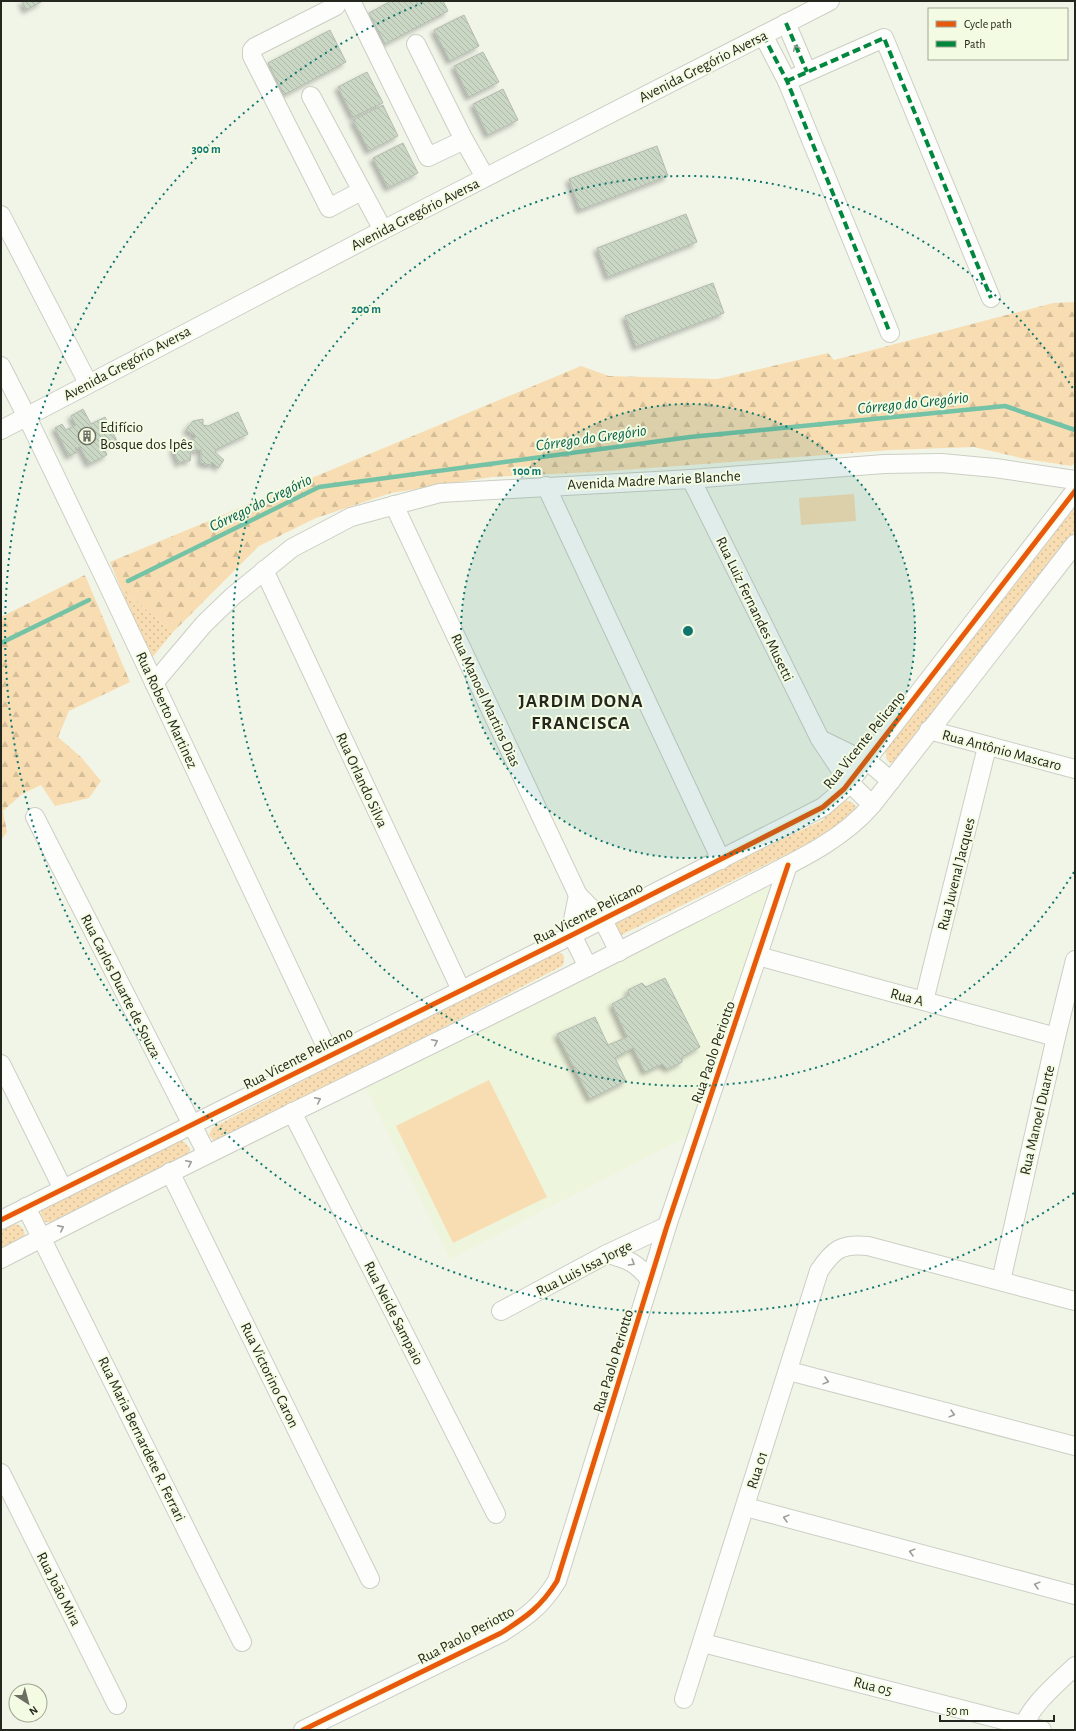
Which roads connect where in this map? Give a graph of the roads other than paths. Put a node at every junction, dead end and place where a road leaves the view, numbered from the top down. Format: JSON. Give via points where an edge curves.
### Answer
{"nodes":[{"id":1,"x":830,"y":1,"type":"edge"},
{"id":2,"x":343,"y":4,"type":"edge"},
{"id":3,"x":786,"y":23,"type":"junction"},
{"id":4,"x":763,"y":35,"type":"junction"},
{"id":5,"x":416,"y":44,"type":"dead end"},
{"id":6,"x":807,"y":72,"type":"junction"},
{"id":7,"x":787,"y":81,"type":"junction"},
{"id":8,"x":311,"y":96,"type":"dead end"},
{"id":9,"x":464,"y":140,"type":"junction"},
{"id":10,"x":485,"y":177,"type":"junction"},
{"id":11,"x":361,"y":191,"type":"junction"},
{"id":12,"x":1,"y":215,"type":"edge"},
{"id":13,"x":383,"y":230,"type":"junction"},
{"id":14,"x":991,"y":298,"type":"dead end"},
{"id":15,"x":890,"y":333,"type":"dead end"},
{"id":16,"x":1,"y":366,"type":"edge"},
{"id":17,"x":88,"y":383,"type":"junction"},
{"id":18,"x":27,"y":417,"type":"junction"},
{"id":19,"x":1,"y":430,"type":"edge"},
{"id":20,"x":690,"y":479,"type":"junction"},
{"id":21,"x":1075,"y":480,"type":"edge"},
{"id":22,"x":546,"y":486,"type":"junction"},
{"id":23,"x":1075,"y":491,"type":"edge"},
{"id":24,"x":394,"y":505,"type":"junction"},
{"id":25,"x":1075,"y":544,"type":"edge"},
{"id":26,"x":264,"y":570,"type":"junction"},
{"id":27,"x":154,"y":683,"type":"junction"},
{"id":28,"x":929,"y":730,"type":"junction"},
{"id":29,"x":820,"y":739,"type":"junction"},
{"id":30,"x":987,"y":747,"type":"junction"},
{"id":31,"x":866,"y":760,"type":"junction"},
{"id":32,"x":1075,"y":769,"type":"edge"},
{"id":33,"x":891,"y":781,"type":"junction"},
{"id":34,"x":848,"y":782,"type":"junction"},
{"id":35,"x":872,"y":805,"type":"junction"},
{"id":36,"x":35,"y":817,"type":"dead end"},
{"id":37,"x":721,"y":860,"type":"junction"},
{"id":38,"x":788,"y":865,"type":"junction"},
{"id":39,"x":578,"y":895,"type":"junction"},
{"id":40,"x":603,"y":920,"type":"junction"},
{"id":41,"x":572,"y":935,"type":"junction"},
{"id":42,"x":618,"y":952,"type":"junction"},
{"id":43,"x":758,"y":956,"type":"junction"},
{"id":44,"x":1075,"y":960,"type":"edge"},
{"id":45,"x":588,"y":967,"type":"junction"},
{"id":46,"x":462,"y":990,"type":"junction"},
{"id":47,"x":924,"y":1001,"type":"junction"},
{"id":48,"x":1056,"y":1037,"type":"junction"},
{"id":49,"x":330,"y":1055,"type":"junction"},
{"id":50,"x":1,"y":1064,"type":"edge"},
{"id":51,"x":292,"y":1112,"type":"junction"},
{"id":52,"x":191,"y":1124,"type":"junction"},
{"id":53,"x":207,"y":1154,"type":"junction"},
{"id":54,"x":170,"y":1172,"type":"junction"},
{"id":55,"x":63,"y":1189,"type":"junction"},
{"id":56,"x":26,"y":1207,"type":"junction"},
{"id":57,"x":1,"y":1220,"type":"edge"},
{"id":58,"x":667,"y":1226,"type":"junction"},
{"id":59,"x":42,"y":1237,"type":"junction"},
{"id":60,"x":607,"y":1254,"type":"junction"},
{"id":61,"x":1,"y":1259,"type":"edge"},
{"id":62,"x":650,"y":1280,"type":"junction"},
{"id":63,"x":1001,"y":1281,"type":"junction"},
{"id":64,"x":1075,"y":1301,"type":"edge"},
{"id":65,"x":501,"y":1311,"type":"dead end"},
{"id":66,"x":789,"y":1371,"type":"junction"},
{"id":67,"x":1075,"y":1446,"type":"edge"},
{"id":68,"x":1,"y":1473,"type":"edge"},
{"id":69,"x":746,"y":1507,"type":"junction"},
{"id":70,"x":496,"y":1514,"type":"dead end"},
{"id":71,"x":370,"y":1579,"type":"dead end"},
{"id":72,"x":1075,"y":1596,"type":"edge"},
{"id":73,"x":242,"y":1642,"type":"dead end"},
{"id":74,"x":703,"y":1643,"type":"junction"},
{"id":75,"x":1075,"y":1666,"type":"edge"},
{"id":76,"x":684,"y":1699,"type":"dead end"},
{"id":77,"x":117,"y":1705,"type":"dead end"},
{"id":78,"x":1023,"y":1727,"type":"edge"},
{"id":79,"x":303,"y":1730,"type":"edge"},
{"id":80,"x":1042,"y":1730,"type":"edge"}],
"edges":[{"from":1,"to":3,"type":"street","name":"Avenida Gregório Aversa"},
{"from":2,"to":9,"type":"street","via":[[428,157]]},
{"from":2,"to":11,"type":"street","via":[[255,47],[252,56],[329,208]]},
{"from":3,"to":4,"type":"street","name":"Avenida Gregório Aversa"},
{"from":6,"to":3,"type":"street","one_way":true},
{"from":4,"to":7,"type":"street"},
{"from":4,"to":10,"type":"street","name":"Avenida Gregório Aversa"},
{"from":5,"to":9,"type":"street"},
{"from":6,"to":7,"type":"street"},
{"from":6,"to":14,"type":"street","via":[[884,38]]},
{"from":7,"to":15,"type":"street"},
{"from":8,"to":11,"type":"street"},
{"from":9,"to":10,"type":"street"},
{"from":10,"to":13,"type":"street","name":"Avenida Gregório Aversa"},
{"from":11,"to":13,"type":"street"},
{"from":12,"to":17,"type":"street"},
{"from":13,"to":17,"type":"street","name":"Avenida Gregório Aversa"},
{"from":16,"to":18,"type":"street","name":"Rua Roberto Martinez"},
{"from":17,"to":18,"type":"street","name":"Avenida Gregório Aversa"},
{"from":18,"to":19,"type":"street","name":"Avenida Gregório Aversa"},
{"from":18,"to":27,"type":"street","name":"Rua Roberto Martinez"},
{"from":20,"to":21,"type":"street","name":"Avenida Madre Marie Blanche","via":[[884,464],[941,463]]},
{"from":20,"to":22,"type":"street","name":"Avenida Madre Marie Blanche"},
{"from":20,"to":29,"type":"street","name":"Rua Luiz Fernandes Musetti"},
{"from":22,"to":24,"type":"street","name":"Avenida Madre Marie Blanche","via":[[440,493]]},
{"from":22,"to":37,"type":"street"},
{"from":23,"to":31,"type":"street","name":"Rua Vicente Pelicano"},
{"from":24,"to":26,"type":"street","name":"Avenida Madre Marie Blanche","via":[[351,517],[292,548]]},
{"from":24,"to":39,"type":"street","name":"Rua Manoel Martins Dias"},
{"from":25,"to":28,"type":"street"},
{"from":26,"to":27,"type":"street","name":"Avenida Madre Marie Blanche","via":[[204,624]]},
{"from":26,"to":46,"type":"street","name":"Rua Orlando Silva"},
{"from":27,"to":49,"type":"street","name":"Rua Roberto Martinez"},
{"from":28,"to":30,"type":"street","name":"Rua Antônio Mascaro"},
{"from":28,"to":33,"type":"street"},
{"from":29,"to":31,"type":"street"},
{"from":29,"to":34,"type":"street","name":"Rua Luiz Fernandes Musetti"},
{"from":30,"to":32,"type":"street","name":"Rua Antônio Mascaro"},
{"from":30,"to":47,"type":"street","name":"Rua Juvenal Jacques"},
{"from":31,"to":33,"type":"street"},
{"from":31,"to":34,"type":"street","name":"Rua Vicente Pelicano"},
{"from":33,"to":35,"type":"street"},
{"from":34,"to":35,"type":"street","name":"Rua Luiz Fernandes Musetti"},
{"from":34,"to":37,"type":"street","name":"Rua Vicente Pelicano","via":[[840,794],[823,807]]},
{"from":35,"to":38,"type":"street","via":[[859,820],[836,838]]},
{"from":36,"to":52,"type":"street","name":"Rua Carlos Duarte de Souza"},
{"from":37,"to":40,"type":"street","name":"Rua Vicente Pelicano"},
{"from":38,"to":42,"type":"street"},
{"from":38,"to":43,"type":"street","name":"Rua Paolo Periotto"},
{"from":39,"to":40,"type":"street","name":"Rua Manoel Martins Dias"},
{"from":39,"to":41,"type":"street","via":[[572,920]]},
{"from":40,"to":41,"type":"street","name":"Rua Vicente Pelicano"},
{"from":40,"to":42,"type":"street","name":"Rua Manoel Martins Dias"},
{"from":41,"to":45,"type":"street"},
{"from":41,"to":46,"type":"street","name":"Rua Vicente Pelicano"},
{"from":42,"to":45,"type":"street"},
{"from":43,"to":47,"type":"street","name":"Rua A"},
{"from":43,"to":58,"type":"street","name":"Rua Paolo Periotto"},
{"from":44,"to":48,"type":"street","name":"Rua Manoel Duarte"},
{"from":51,"to":45,"type":"street","one_way":true},
{"from":46,"to":49,"type":"street","name":"Rua Vicente Pelicano"},
{"from":47,"to":48,"type":"street","name":"Rua A"},
{"from":48,"to":63,"type":"street","name":"Rua Manoel Duarte"},
{"from":49,"to":52,"type":"street","name":"Rua Vicente Pelicano"},
{"from":50,"to":55,"type":"street"},
{"from":51,"to":53,"type":"street"},
{"from":51,"to":70,"type":"street","name":"Rua Neide Sampaio"},
{"from":52,"to":53,"type":"street","name":"Rua Carlos Duarte de Souza"},
{"from":52,"to":55,"type":"street","name":"Rua Vicente Pelicano"},
{"from":54,"to":53,"type":"street","one_way":true},
{"from":59,"to":54,"type":"street","one_way":true},
{"from":54,"to":71,"type":"street","name":"Rua Victorino Caron"},
{"from":55,"to":56,"type":"street","name":"Rua Vicente Pelicano"},
{"from":56,"to":57,"type":"street","name":"Rua Vicente Pelicano"},
{"from":56,"to":59,"type":"street","name":"Rua Maria Bernardete R. Ferrari"},
{"from":58,"to":60,"type":"street","name":"Rua Luis Issa Jorge"},
{"from":58,"to":62,"type":"street","name":"Rua Paolo Periotto"},
{"from":59,"to":61,"type":"street"},
{"from":59,"to":73,"type":"street","name":"Rua Maria Bernardete R. Ferrari"},
{"from":60,"to":62,"type":"street","one_way":true,"via":[[635,1264]]},
{"from":60,"to":65,"type":"street","name":"Rua Luis Issa Jorge"},
{"from":62,"to":79,"type":"street","name":"Rua Paolo Periotto","via":[[557,1581],[546,1597],[528,1616],[501,1633]]},
{"from":63,"to":64,"type":"street"},
{"from":63,"to":66,"type":"street","name":"Rua 01","via":[[868,1246],[853,1244],[841,1247],[829,1257],[819,1271]]},
{"from":66,"to":67,"type":"street","one_way":true},
{"from":66,"to":69,"type":"street","name":"Rua 01"},
{"from":68,"to":77,"type":"street","name":"Rua João Mira"},
{"from":72,"to":69,"type":"street","one_way":true},
{"from":69,"to":74,"type":"street","name":"Rua 01"},
{"from":74,"to":76,"type":"street","name":"Rua 01"},
{"from":74,"to":78,"type":"street","name":"Rua 05"},
{"from":75,"to":78,"type":"street","via":[[1041,1699]]},
{"from":78,"to":80,"type":"street","name":"Rua 05"}]}
